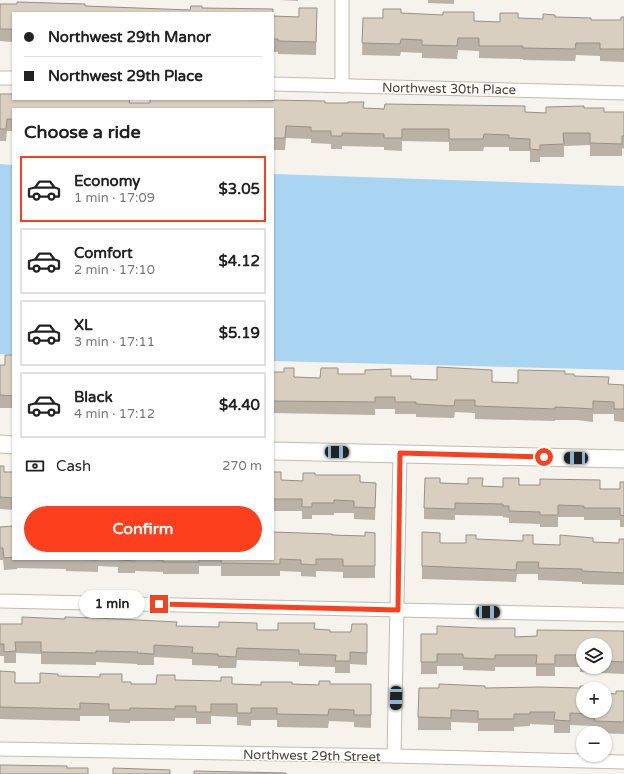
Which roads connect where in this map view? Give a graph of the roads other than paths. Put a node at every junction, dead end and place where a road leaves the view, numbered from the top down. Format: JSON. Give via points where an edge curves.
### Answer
{"nodes":[{"id":1,"x":342,"y":0,"type":"edge"},
{"id":2,"x":0,"y":78,"type":"edge"},
{"id":3,"x":12,"y":78,"type":"edge"},
{"id":4,"x":274,"y":84,"type":"edge"},
{"id":5,"x":342,"y":86,"type":"junction"},
{"id":6,"x":624,"y":93,"type":"edge"},
{"id":7,"x":0,"y":444,"type":"edge"},
{"id":8,"x":12,"y":445,"type":"edge"},
{"id":9,"x":274,"y":450,"type":"edge"},
{"id":10,"x":400,"y":453,"type":"junction"},
{"id":11,"x":624,"y":459,"type":"edge"},
{"id":12,"x":0,"y":601,"type":"edge"},
{"id":13,"x":398,"y":610,"type":"junction"},
{"id":14,"x":624,"y":615,"type":"edge"},
{"id":15,"x":0,"y":750,"type":"edge"},
{"id":16,"x":394,"y":756,"type":"junction"},
{"id":17,"x":624,"y":762,"type":"edge"}],
"edges":[{"from":1,"to":5,"type":"street"},
{"from":2,"to":3,"type":"street"},
{"from":4,"to":5,"type":"street","name":"Northwest 30th Place"},
{"from":5,"to":6,"type":"street","name":"Northwest 30th Place"},
{"from":7,"to":8,"type":"street"},
{"from":9,"to":10,"type":"street"},
{"from":10,"to":11,"type":"street"},
{"from":10,"to":13,"type":"street"},
{"from":12,"to":13,"type":"street"},
{"from":13,"to":14,"type":"street"},
{"from":13,"to":16,"type":"street"},
{"from":15,"to":16,"type":"street","name":"Northwest 29th Street"},
{"from":16,"to":17,"type":"street","name":"Northwest 29th Street"}]}
